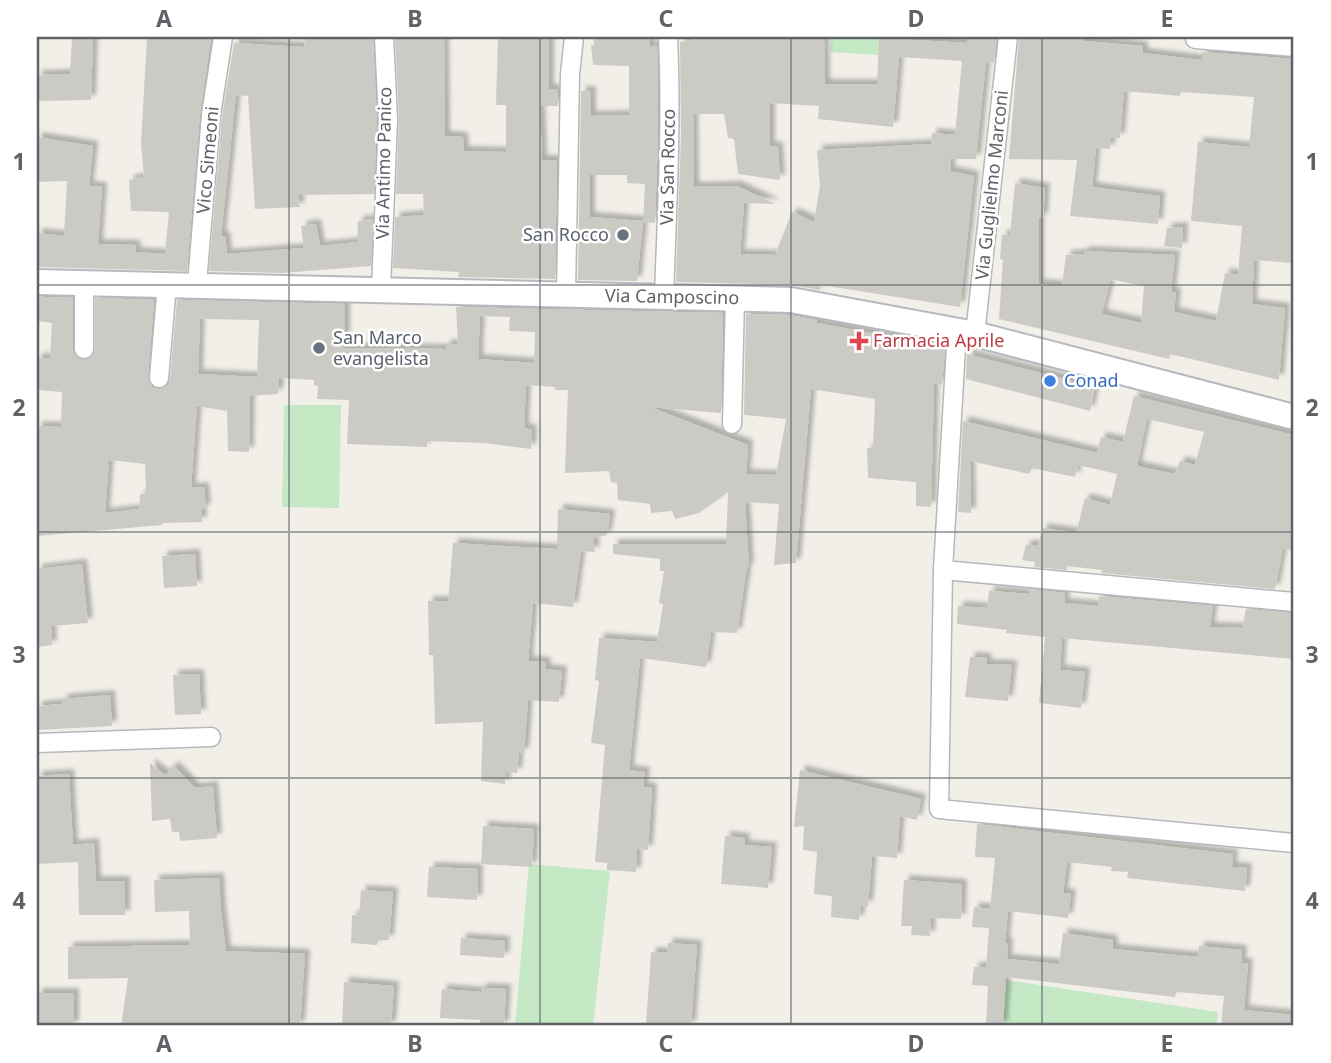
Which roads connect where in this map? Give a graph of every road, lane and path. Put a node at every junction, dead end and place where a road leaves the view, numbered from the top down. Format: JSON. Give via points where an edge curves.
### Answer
{"nodes":[{"id":1,"x":223,"y":37,"type":"edge"},
{"id":2,"x":384,"y":37,"type":"edge"},
{"id":3,"x":574,"y":37,"type":"edge"},
{"id":4,"x":668,"y":37,"type":"edge"},
{"id":5,"x":1008,"y":37,"type":"edge"},
{"id":6,"x":1195,"y":37,"type":"edge"},
{"id":7,"x":1294,"y":47,"type":"edge"},
{"id":8,"x":37,"y":282,"type":"edge"},
{"id":9,"x":84,"y":283,"type":"junction"},
{"id":10,"x":167,"y":284,"type":"junction"},
{"id":11,"x":197,"y":284,"type":"junction"},
{"id":12,"x":381,"y":289,"type":"junction"},
{"id":13,"x":566,"y":294,"type":"junction"},
{"id":14,"x":664,"y":296,"type":"junction"},
{"id":15,"x":735,"y":298,"type":"junction"},
{"id":16,"x":966,"y":332,"type":"junction"},
{"id":17,"x":84,"y":349,"type":"dead end"},
{"id":18,"x":159,"y":378,"type":"dead end"},
{"id":19,"x":1294,"y":417,"type":"edge"},
{"id":20,"x":732,"y":424,"type":"dead end"},
{"id":21,"x":943,"y":570,"type":"junction"},
{"id":22,"x":1294,"y":602,"type":"edge"},
{"id":23,"x":211,"y":737,"type":"dead end"},
{"id":24,"x":37,"y":743,"type":"edge"},
{"id":25,"x":1294,"y":843,"type":"edge"}],
"edges":[{"from":1,"to":11,"type":"street","name":"Vico Simeoni","via":[[211,115]]},
{"from":2,"to":12,"type":"street","name":"Via Antimo Panico","via":[[388,120]]},
{"from":3,"to":13,"type":"street"},
{"from":4,"to":14,"type":"street","name":"Via San Rocco"},
{"from":5,"to":16,"type":"street","name":"Via Guglielmo Marconi"},
{"from":6,"to":7,"type":"street"},
{"from":8,"to":9,"type":"street","name":"Via Camposcino"},
{"from":9,"to":10,"type":"street","name":"Via Camposcino"},
{"from":9,"to":17,"type":"street"},
{"from":10,"to":11,"type":"street","name":"Via Camposcino"},
{"from":10,"to":18,"type":"street"},
{"from":11,"to":12,"type":"street","name":"Via Camposcino"},
{"from":12,"to":13,"type":"street","name":"Via Camposcino"},
{"from":13,"to":14,"type":"street","name":"Via Camposcino"},
{"from":14,"to":15,"type":"street","name":"Via Camposcino"},
{"from":15,"to":16,"type":"street","name":"Via Camposcino","via":[[791,300]]},
{"from":15,"to":20,"type":"street"},
{"from":16,"to":19,"type":"street","name":"Via Camposcino"},
{"from":16,"to":21,"type":"street","name":"Via Guglielmo Marconi"},
{"from":21,"to":22,"type":"street"},
{"from":21,"to":25,"type":"street","name":"Via Guglielmo Marconi","via":[[939,809]]},
{"from":23,"to":24,"type":"street"}]}
